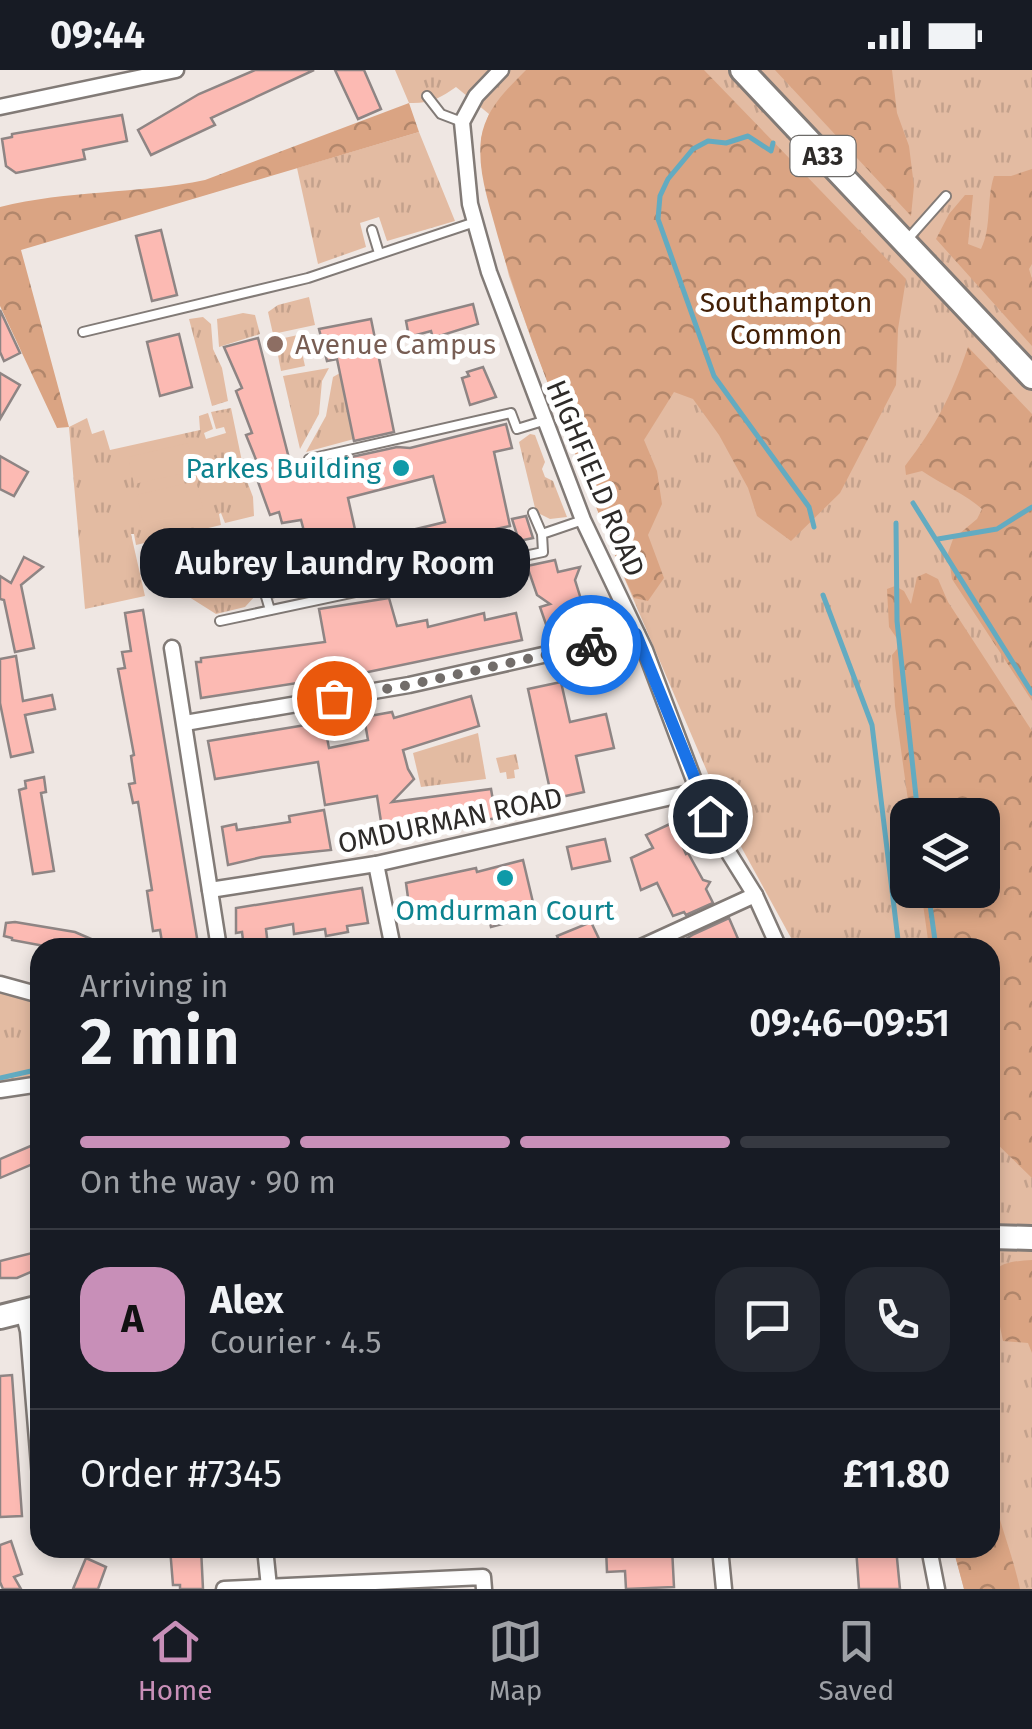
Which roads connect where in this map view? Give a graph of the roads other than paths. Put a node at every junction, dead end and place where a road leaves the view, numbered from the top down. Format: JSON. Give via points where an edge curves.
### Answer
{"nodes":[{"id":1,"x":176,"y":70,"type":"edge"},
{"id":2,"x":501,"y":70,"type":"edge"},
{"id":3,"x":742,"y":70,"type":"edge"},
{"id":4,"x":427,"y":96,"type":"dead end"},
{"id":5,"x":0,"y":107,"type":"edge"},
{"id":6,"x":462,"y":122,"type":"junction"},
{"id":7,"x":946,"y":196,"type":"dead end"},
{"id":8,"x":475,"y":222,"type":"junction"},
{"id":9,"x":372,"y":230,"type":"dead end"},
{"id":10,"x":905,"y":243,"type":"junction"},
{"id":11,"x":379,"y":253,"type":"junction"},
{"id":12,"x":84,"y":332,"type":"dead end"},
{"id":13,"x":1032,"y":377,"type":"edge"},
{"id":14,"x":543,"y":421,"type":"junction"},
{"id":15,"x":310,"y":458,"type":"dead end"},
{"id":16,"x":533,"y":513,"type":"dead end"},
{"id":17,"x":583,"y":520,"type":"junction"},
{"id":18,"x":542,"y":534,"type":"junction"},
{"id":19,"x":262,"y":580,"type":"dead end"},
{"id":20,"x":270,"y":610,"type":"junction"},
{"id":21,"x":220,"y":621,"type":"dead end"},
{"id":22,"x":636,"y":634,"type":"junction"},
{"id":23,"x":172,"y":648,"type":"dead end"},
{"id":24,"x":184,"y":723,"type":"junction"},
{"id":25,"x":698,"y":790,"type":"junction"},
{"id":26,"x":376,"y":864,"type":"junction"},
{"id":27,"x":210,"y":890,"type":"junction"},
{"id":28,"x":755,"y":895,"type":"junction"},
{"id":29,"x":218,"y":938,"type":"edge"},
{"id":30,"x":392,"y":938,"type":"edge"},
{"id":31,"x":661,"y":938,"type":"edge"},
{"id":32,"x":774,"y":938,"type":"edge"},
{"id":33,"x":0,"y":984,"type":"edge"},
{"id":34,"x":30,"y":992,"type":"edge"},
{"id":35,"x":30,"y":1086,"type":"edge"},
{"id":36,"x":0,"y":1090,"type":"edge"},
{"id":37,"x":1000,"y":1238,"type":"edge"},
{"id":38,"x":1032,"y":1238,"type":"edge"},
{"id":39,"x":21,"y":1312,"type":"edge"},
{"id":40,"x":30,"y":1356,"type":"edge"},
{"id":41,"x":267,"y":1558,"type":"edge"},
{"id":42,"x":721,"y":1558,"type":"edge"},
{"id":43,"x":930,"y":1558,"type":"edge"},
{"id":44,"x":268,"y":1587,"type":"edge"},
{"id":45,"x":224,"y":1589,"type":"edge"},
{"id":46,"x":484,"y":1589,"type":"edge"},
{"id":47,"x":724,"y":1589,"type":"edge"},
{"id":48,"x":937,"y":1589,"type":"edge"}],
"edges":[{"from":1,"to":5,"type":"street"},
{"from":2,"to":6,"type":"street"},
{"from":3,"to":10,"type":"main road","number":"A33"},
{"from":4,"to":6,"type":"lane","via":[[441,114]]},
{"from":6,"to":8,"type":"street","name":"HIGHFIELD ROAD"},
{"from":7,"to":10,"type":"lane"},
{"from":8,"to":11,"type":"lane"},
{"from":8,"to":14,"type":"street","name":"HIGHFIELD ROAD"},
{"from":9,"to":11,"type":"lane"},
{"from":10,"to":13,"type":"main road","number":"A33"},
{"from":11,"to":12,"type":"lane","via":[[291,282]]},
{"from":14,"to":15,"type":"lane","via":[[517,429],[512,413]]},
{"from":14,"to":17,"type":"street","name":"HIGHFIELD ROAD"},
{"from":16,"to":18,"type":"lane"},
{"from":17,"to":18,"type":"lane"},
{"from":17,"to":22,"type":"street","name":"HIGHFIELD ROAD"},
{"from":18,"to":20,"type":"lane","via":[[543,552]]},
{"from":19,"to":20,"type":"lane"},
{"from":20,"to":21,"type":"lane"},
{"from":22,"to":24,"type":"street","via":[[409,685]]},
{"from":22,"to":25,"type":"street","name":"HIGHFIELD ROAD"},
{"from":23,"to":24,"type":"street"},
{"from":24,"to":27,"type":"street"},
{"from":25,"to":26,"type":"street","name":"OMDURMAN ROAD"},
{"from":25,"to":28,"type":"street","name":"HIGHFIELD ROAD"},
{"from":26,"to":27,"type":"street","name":"OMDURMAN ROAD"},
{"from":26,"to":30,"type":"street"},
{"from":27,"to":29,"type":"street"},
{"from":28,"to":31,"type":"street"},
{"from":28,"to":32,"type":"street","name":"HIGHFIELD ROAD"},
{"from":33,"to":34,"type":"street"},
{"from":35,"to":36,"type":"street"},
{"from":37,"to":38,"type":"main road"},
{"from":39,"to":40,"type":"street"},
{"from":41,"to":44,"type":"street"},
{"from":42,"to":47,"type":"street"},
{"from":43,"to":48,"type":"street"},
{"from":44,"to":45,"type":"street"},
{"from":44,"to":46,"type":"street","via":[[483,1577]]}]}
